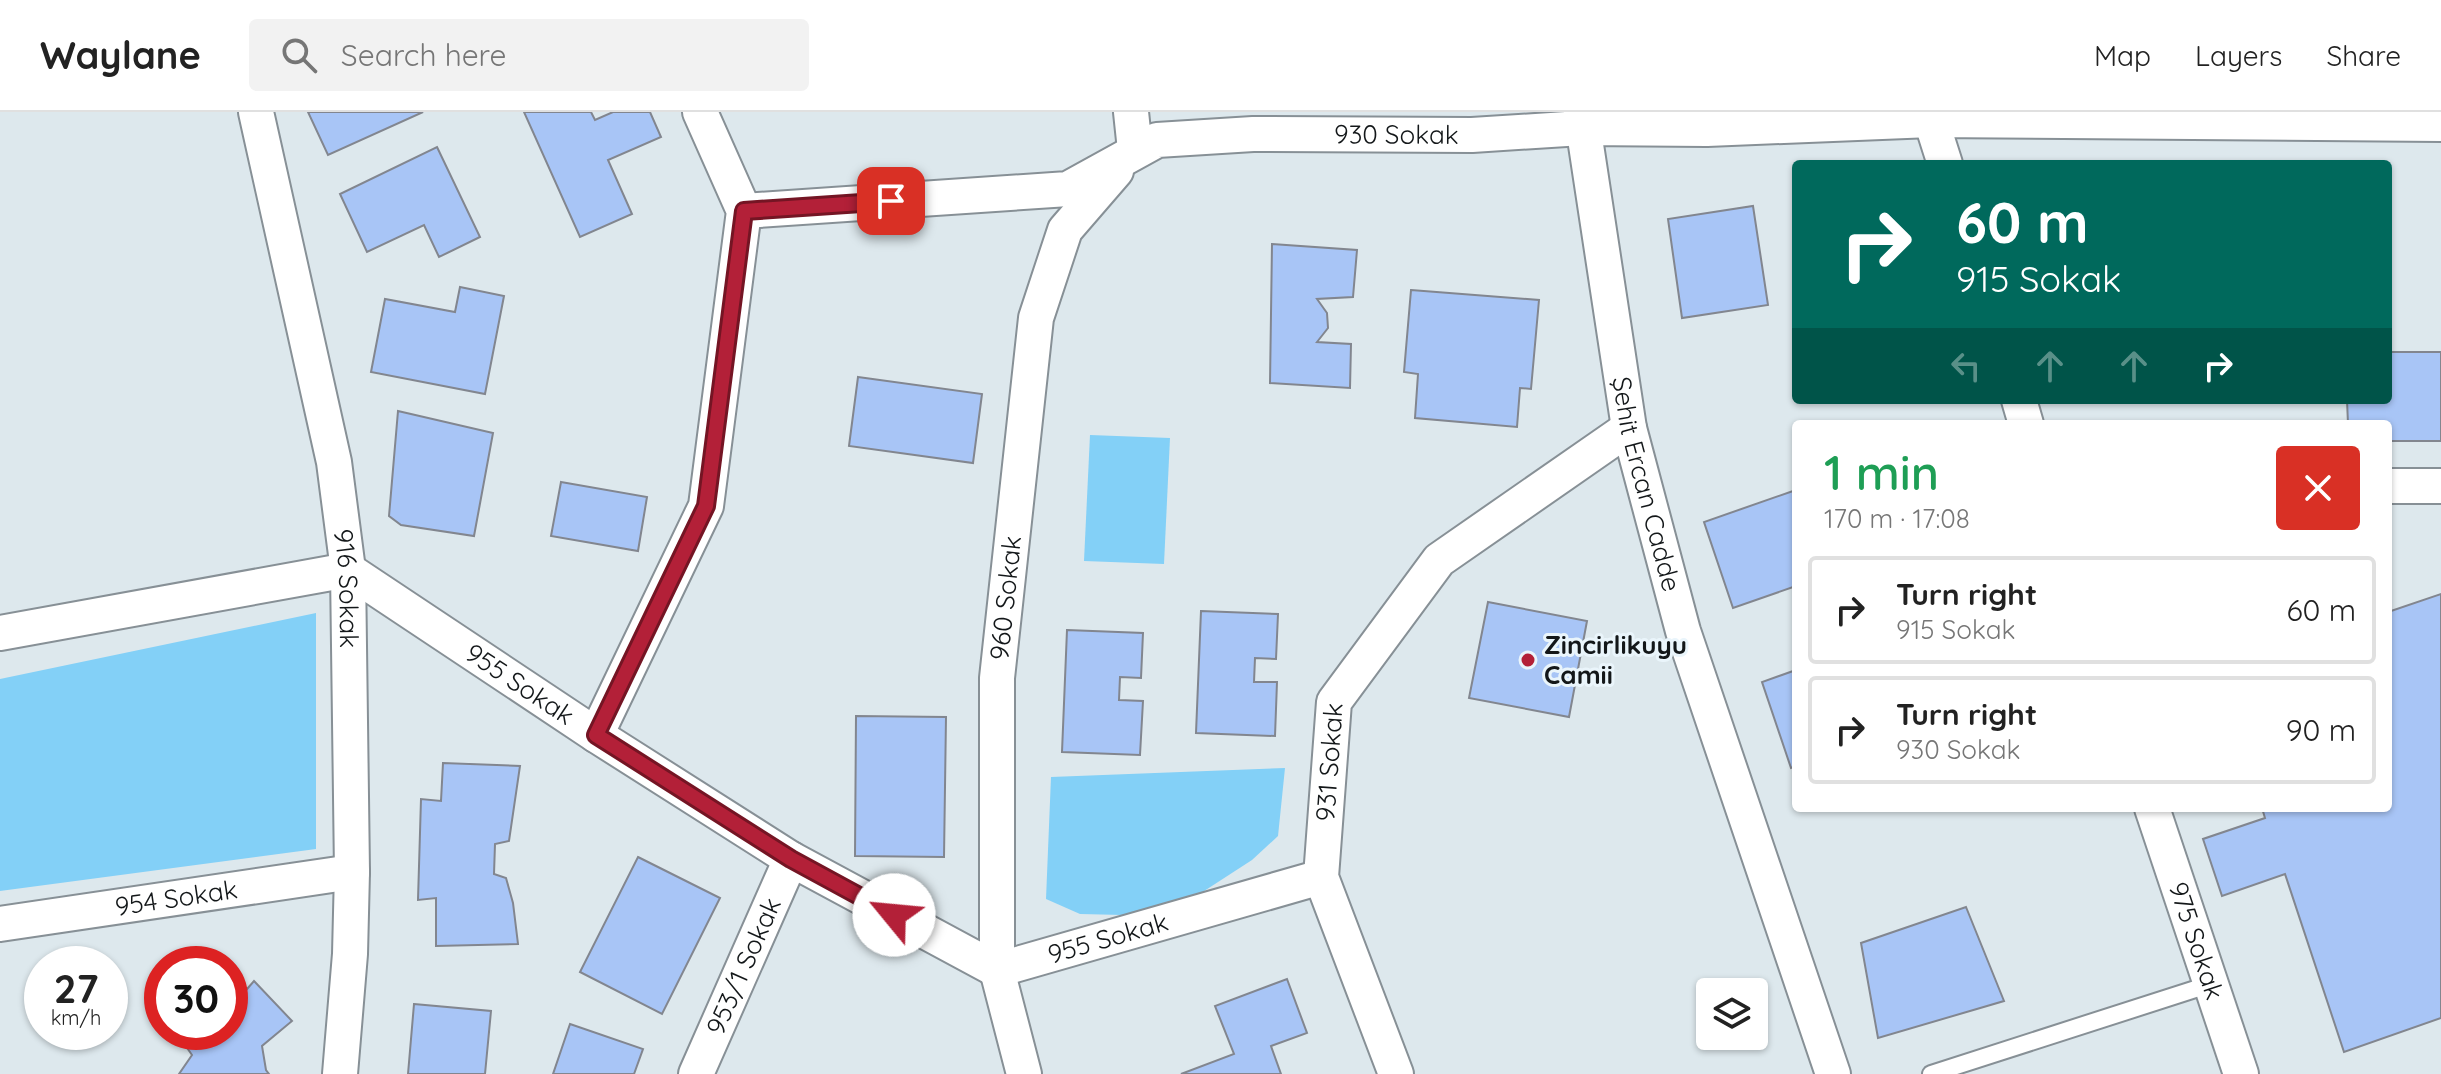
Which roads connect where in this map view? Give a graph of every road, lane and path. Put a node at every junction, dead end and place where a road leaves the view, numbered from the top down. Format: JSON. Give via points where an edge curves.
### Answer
{"nodes":[{"id":1,"x":256,"y":112,"type":"edge"},
{"id":2,"x":700,"y":112,"type":"edge"},
{"id":3,"x":1131,"y":112,"type":"edge"},
{"id":4,"x":1932,"y":116,"type":"edge"},
{"id":5,"x":1581,"y":120,"type":"edge"},
{"id":6,"x":2441,"y":124,"type":"edge"},
{"id":7,"x":1135,"y":150,"type":"junction"},
{"id":8,"x":1944,"y":160,"type":"edge"},
{"id":9,"x":744,"y":211,"type":"junction"},
{"id":10,"x":1629,"y":428,"type":"junction"},
{"id":11,"x":2392,"y":486,"type":"edge"},
{"id":12,"x":2441,"y":486,"type":"edge"},
{"id":13,"x":348,"y":570,"type":"junction"},
{"id":14,"x":0,"y":633,"type":"edge"},
{"id":15,"x":596,"y":735,"type":"junction"},
{"id":16,"x":2153,"y":812,"type":"edge"},
{"id":17,"x":791,"y":859,"type":"junction"},
{"id":18,"x":352,"y":872,"type":"junction"},
{"id":19,"x":1321,"y":877,"type":"junction"},
{"id":20,"x":0,"y":924,"type":"edge"},
{"id":21,"x":997,"y":970,"type":"junction"},
{"id":22,"x":2211,"y":984,"type":"junction"},
{"id":23,"x":340,"y":1074,"type":"edge"},
{"id":24,"x":696,"y":1074,"type":"edge"},
{"id":25,"x":1024,"y":1074,"type":"edge"},
{"id":26,"x":1396,"y":1074,"type":"edge"},
{"id":27,"x":1833,"y":1074,"type":"edge"},
{"id":28,"x":1931,"y":1074,"type":"edge"},
{"id":29,"x":2241,"y":1074,"type":"edge"}],
"edges":[{"from":1,"to":13,"type":"street","name":"916 Sokak","via":[[334,462]]},
{"from":2,"to":9,"type":"street"},
{"from":3,"to":7,"type":"street"},
{"from":4,"to":5,"type":"street","name":"930 Sokak","via":[[1707,129]]},
{"from":4,"to":6,"type":"street","name":"930 Sokak"},
{"from":4,"to":8,"type":"street"},
{"from":5,"to":7,"type":"street","name":"930 Sokak","via":[[1472,135],[1253,134],[1157,140]]},
{"from":5,"to":10,"type":"street","name":"Şehit Ercan Cadde"},
{"from":7,"to":9,"type":"street","name":"930 Sokak","via":[[1068,189]]},
{"from":7,"to":21,"type":"street","name":"960 Sokak","via":[[1065,230],[1036,318],[997,678]]},
{"from":9,"to":15,"type":"street","via":[[706,506]]},
{"from":10,"to":19,"type":"street","name":"931 Sokak","via":[[1439,560],[1334,702]]},
{"from":10,"to":27,"type":"street","name":"Şehit Ercan Cadde","via":[[1683,631]]},
{"from":11,"to":12,"type":"street"},
{"from":13,"to":14,"type":"street"},
{"from":13,"to":15,"type":"street","name":"955 Sokak"},
{"from":13,"to":18,"type":"street","name":"916 Sokak"},
{"from":15,"to":17,"type":"street","name":"955 Sokak"},
{"from":16,"to":22,"type":"street","name":"975 Sokak"},
{"from":17,"to":21,"type":"street","name":"955 Sokak"},
{"from":17,"to":24,"type":"street","name":"953/1 Sokak"},
{"from":18,"to":20,"type":"street","name":"954 Sokak"},
{"from":18,"to":23,"type":"street","name":"916 Sokak"},
{"from":19,"to":21,"type":"street","name":"955 Sokak"},
{"from":19,"to":26,"type":"street","name":"931 Sokak"},
{"from":21,"to":25,"type":"street","name":"960 Sokak"},
{"from":22,"to":28,"type":"lane"},
{"from":22,"to":29,"type":"street","name":"975 Sokak"}]}
